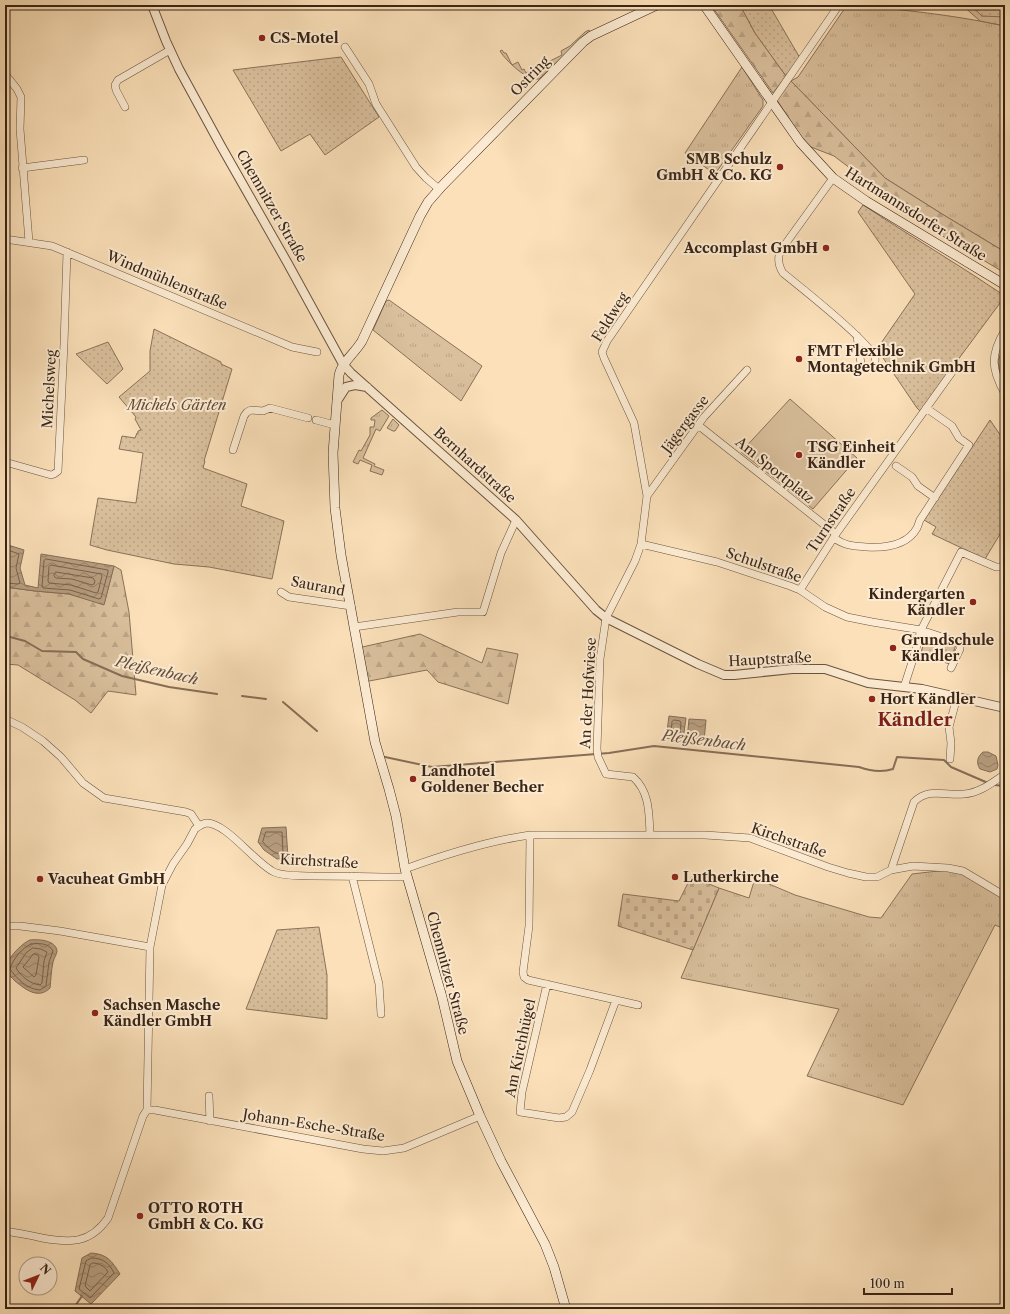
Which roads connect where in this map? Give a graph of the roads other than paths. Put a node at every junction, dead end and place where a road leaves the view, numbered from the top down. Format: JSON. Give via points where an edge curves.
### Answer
{"nodes":[{"id":1,"x":152,"y":5,"type":"edge"},
{"id":2,"x":657,"y":5,"type":"edge"},
{"id":3,"x":704,"y":5,"type":"edge"},
{"id":4,"x":839,"y":5,"type":"edge"},
{"id":5,"x":345,"y":47,"type":"dead end"},
{"id":6,"x":170,"y":50,"type":"junction"},
{"id":7,"x":5,"y":74,"type":"edge"},
{"id":8,"x":772,"y":102,"type":"junction"},
{"id":9,"x":125,"y":107,"type":"dead end"},
{"id":10,"x":84,"y":160,"type":"dead end"},
{"id":11,"x":22,"y":168,"type":"junction"},
{"id":12,"x":832,"y":178,"type":"junction"},
{"id":13,"x":439,"y":189,"type":"junction"},
{"id":14,"x":5,"y":239,"type":"edge"},
{"id":15,"x":29,"y":242,"type":"junction"},
{"id":16,"x":67,"y":252,"type":"junction"},
{"id":17,"x":1005,"y":286,"type":"edge"},
{"id":18,"x":1005,"y":330,"type":"edge"},
{"id":19,"x":857,"y":336,"type":"dead end"},
{"id":20,"x":317,"y":352,"type":"dead end"},
{"id":21,"x":343,"y":364,"type":"junction"},
{"id":22,"x":954,"y":368,"type":"dead end"},
{"id":23,"x":747,"y":370,"type":"dead end"},
{"id":24,"x":367,"y":387,"type":"junction"},
{"id":25,"x":1005,"y":394,"type":"edge"},
{"id":26,"x":337,"y":401,"type":"junction"},
{"id":27,"x":926,"y":408,"type":"junction"},
{"id":28,"x":308,"y":418,"type":"dead end"},
{"id":29,"x":316,"y":420,"type":"dead end"},
{"id":30,"x":335,"y":425,"type":"junction"},
{"id":31,"x":698,"y":425,"type":"junction"},
{"id":32,"x":233,"y":450,"type":"dead end"},
{"id":33,"x":5,"y":462,"type":"edge"},
{"id":34,"x":896,"y":466,"type":"dead end"},
{"id":35,"x":647,"y":496,"type":"junction"},
{"id":36,"x":935,"y":498,"type":"junction"},
{"id":37,"x":516,"y":520,"type":"junction"},
{"id":38,"x":835,"y":536,"type":"junction"},
{"id":39,"x":641,"y":544,"type":"junction"},
{"id":40,"x":1005,"y":565,"type":"edge"},
{"id":41,"x":800,"y":590,"type":"junction"},
{"id":42,"x":281,"y":592,"type":"dead end"},
{"id":43,"x":351,"y":606,"type":"junction"},
{"id":44,"x":606,"y":618,"type":"junction"},
{"id":45,"x":354,"y":627,"type":"junction"},
{"id":46,"x":921,"y":630,"type":"junction"},
{"id":47,"x":951,"y":668,"type":"dead end"},
{"id":48,"x":904,"y":687,"type":"junction"},
{"id":49,"x":957,"y":697,"type":"junction"},
{"id":50,"x":1005,"y":708,"type":"edge"},
{"id":51,"x":5,"y":719,"type":"edge"},
{"id":52,"x":950,"y":759,"type":"dead end"},
{"id":53,"x":1005,"y":774,"type":"edge"},
{"id":54,"x":199,"y":826,"type":"junction"},
{"id":55,"x":530,"y":835,"type":"junction"},
{"id":56,"x":650,"y":835,"type":"junction"},
{"id":57,"x":891,"y":870,"type":"junction"},
{"id":58,"x":406,"y":872,"type":"junction"},
{"id":59,"x":352,"y":876,"type":"junction"},
{"id":60,"x":1005,"y":896,"type":"edge"},
{"id":61,"x":5,"y":926,"type":"edge"},
{"id":62,"x":150,"y":947,"type":"junction"},
{"id":63,"x":547,"y":984,"type":"junction"},
{"id":64,"x":616,"y":1000,"type":"junction"},
{"id":65,"x":638,"y":1004,"type":"dead end"},
{"id":66,"x":381,"y":1014,"type":"dead end"},
{"id":67,"x":209,"y":1096,"type":"dead end"},
{"id":68,"x":147,"y":1110,"type":"junction"},
{"id":69,"x":480,"y":1116,"type":"junction"},
{"id":70,"x":210,"y":1120,"type":"junction"},
{"id":71,"x":5,"y":1231,"type":"edge"},
{"id":72,"x":566,"y":1309,"type":"edge"}],
"edges":[{"from":1,"to":6,"type":"street","name":"Chemnitzer Straße"},
{"from":2,"to":13,"type":"main road","name":"Ostring","via":[[583,42]]},
{"from":3,"to":8,"type":"main road","name":"Hartmannsdorfer Straße"},
{"from":4,"to":8,"type":"street"},
{"from":5,"to":13,"type":"street","via":[[369,84],[376,104],[416,168]]},
{"from":6,"to":9,"type":"street","via":[[118,80],[116,90]]},
{"from":6,"to":21,"type":"street","name":"Chemnitzer Straße"},
{"from":7,"to":11,"type":"street","via":[[21,97]]},
{"from":8,"to":12,"type":"main road","name":"Hartmannsdorfer Straße","via":[[800,142]]},
{"from":8,"to":35,"type":"street","name":"Feldweg","via":[[607,341],[602,352],[606,366],[634,423]]},
{"from":10,"to":11,"type":"street"},
{"from":11,"to":15,"type":"street"},
{"from":12,"to":17,"type":"main road","name":"Hartmannsdorfer Straße"},
{"from":12,"to":19,"type":"street","via":[[781,250],[778,264],[784,273]]},
{"from":13,"to":21,"type":"main road","name":"Ostring","via":[[420,216],[362,341]]},
{"from":14,"to":15,"type":"street","name":"Windmühlenstraße"},
{"from":15,"to":16,"type":"street","name":"Windmühlenstraße"},
{"from":16,"to":20,"type":"street","name":"Windmühlenstraße","via":[[292,347]]},
{"from":16,"to":33,"type":"street","name":"Michelsweg","via":[[59,468],[51,475]]},
{"from":18,"to":25,"type":"street","via":[[998,343],[994,363],[996,377]]},
{"from":21,"to":24,"type":"street","name":"Bernhardstraße"},
{"from":21,"to":26,"type":"main road","name":"Chemnitzer Straße","via":[[339,376]]},
{"from":22,"to":27,"type":"street","name":"Turnstraße"},
{"from":23,"to":31,"type":"street","name":"Jägergasse"},
{"from":24,"to":26,"type":"street","via":[[346,387]]},
{"from":24,"to":37,"type":"street","name":"Bernhardstraße"},
{"from":26,"to":30,"type":"main road","name":"Chemnitzer Straße"},
{"from":27,"to":36,"type":"street","via":[[952,426],[959,438],[969,445]]},
{"from":27,"to":38,"type":"street","name":"Turnstraße"},
{"from":28,"to":32,"type":"street","via":[[270,408],[246,412]]},
{"from":29,"to":30,"type":"street"},
{"from":30,"to":43,"type":"main road","name":"Chemnitzer Straße","via":[[335,508]]},
{"from":31,"to":35,"type":"street","name":"Jägergasse"},
{"from":31,"to":38,"type":"street","name":"Am Sportplatz"},
{"from":34,"to":36,"type":"street"},
{"from":35,"to":39,"type":"street","name":"Feldweg"},
{"from":36,"to":38,"type":"street","name":"Am Sportplatz","via":[[914,532],[904,541],[887,547],[849,545],[841,543]]},
{"from":37,"to":44,"type":"street","name":"Hauptstraße","via":[[584,598]]},
{"from":37,"to":45,"type":"street","name":"Bernhardstraße","via":[[501,553],[483,612],[458,612]]},
{"from":38,"to":41,"type":"street","name":"Turnstraße"},
{"from":39,"to":41,"type":"street","name":"Schulstraße","via":[[717,562]]},
{"from":39,"to":44,"type":"street","name":"Feldweg"},
{"from":40,"to":46,"type":"street","via":[[996,568],[961,552]]},
{"from":41,"to":46,"type":"street","name":"Schulstraße","via":[[825,607],[847,616]]},
{"from":42,"to":43,"type":"street","name":"Saurand","via":[[289,597]]},
{"from":43,"to":45,"type":"main road","name":"Chemnitzer Straße"},
{"from":44,"to":48,"type":"street","name":"Hauptstraße","via":[[724,675],[812,668],[868,683]]},
{"from":44,"to":56,"type":"street","name":"An der Hofwiese","via":[[600,659],[598,757],[606,774],[633,777],[642,786],[648,801]]},
{"from":45,"to":58,"type":"main road","name":"Chemnitzer Straße","via":[[375,742],[396,816]]},
{"from":46,"to":47,"type":"street","name":"Schulstraße","via":[[960,645]]},
{"from":46,"to":48,"type":"street"},
{"from":48,"to":49,"type":"street","name":"Hauptstraße"},
{"from":49,"to":50,"type":"street","name":"Hauptstraße"},
{"from":49,"to":52,"type":"street","via":[[949,727]]},
{"from":51,"to":54,"type":"street","via":[[43,741],[83,783],[104,798],[186,812],[191,814]]},
{"from":53,"to":57,"type":"street","via":[[984,788],[965,794],[934,793],[920,797],[914,802]]},
{"from":54,"to":59,"type":"street","name":"Kirchstraße","via":[[207,823],[217,826],[230,834],[265,867],[276,873]]},
{"from":54,"to":62,"type":"street","via":[[193,831],[162,885]]},
{"from":55,"to":56,"type":"street","name":"Kirchstraße"},
{"from":55,"to":58,"type":"street","name":"Kirchstraße","via":[[435,858]]},
{"from":55,"to":63,"type":"street","name":"Am Kirchhügel","via":[[529,926],[523,972],[528,980]]},
{"from":56,"to":57,"type":"street","name":"Kirchstraße","via":[[750,838],[848,873],[877,877]]},
{"from":57,"to":60,"type":"street","name":"Kirchstraße","via":[[913,866],[962,871]]},
{"from":58,"to":59,"type":"street","name":"Kirchstraße","via":[[402,877]]},
{"from":58,"to":69,"type":"main road","name":"Chemnitzer Straße","via":[[442,997],[457,1061]]},
{"from":59,"to":66,"type":"street","via":[[379,984]]},
{"from":61,"to":62,"type":"street","via":[[76,932],[92,938]]},
{"from":62,"to":68,"type":"street","via":[[146,1014]]},
{"from":63,"to":64,"type":"street","name":"Am Kirchhügel"},
{"from":63,"to":64,"type":"street","name":"Am Kirchhügel","via":[[522,1092],[520,1112],[559,1118],[566,1117],[572,1112]]},
{"from":64,"to":65,"type":"street","name":"Am Kirchhügel"},
{"from":67,"to":70,"type":"street"},
{"from":68,"to":70,"type":"street","name":"Johann-Esche-Straße"},
{"from":68,"to":71,"type":"street","via":[[110,1212],[98,1230],[88,1237],[74,1241]]},
{"from":69,"to":70,"type":"street","name":"Johann-Esche-Straße","via":[[392,1151],[363,1149]]},
{"from":69,"to":72,"type":"main road","name":"Chemnitzer Straße","via":[[545,1244]]}]}
